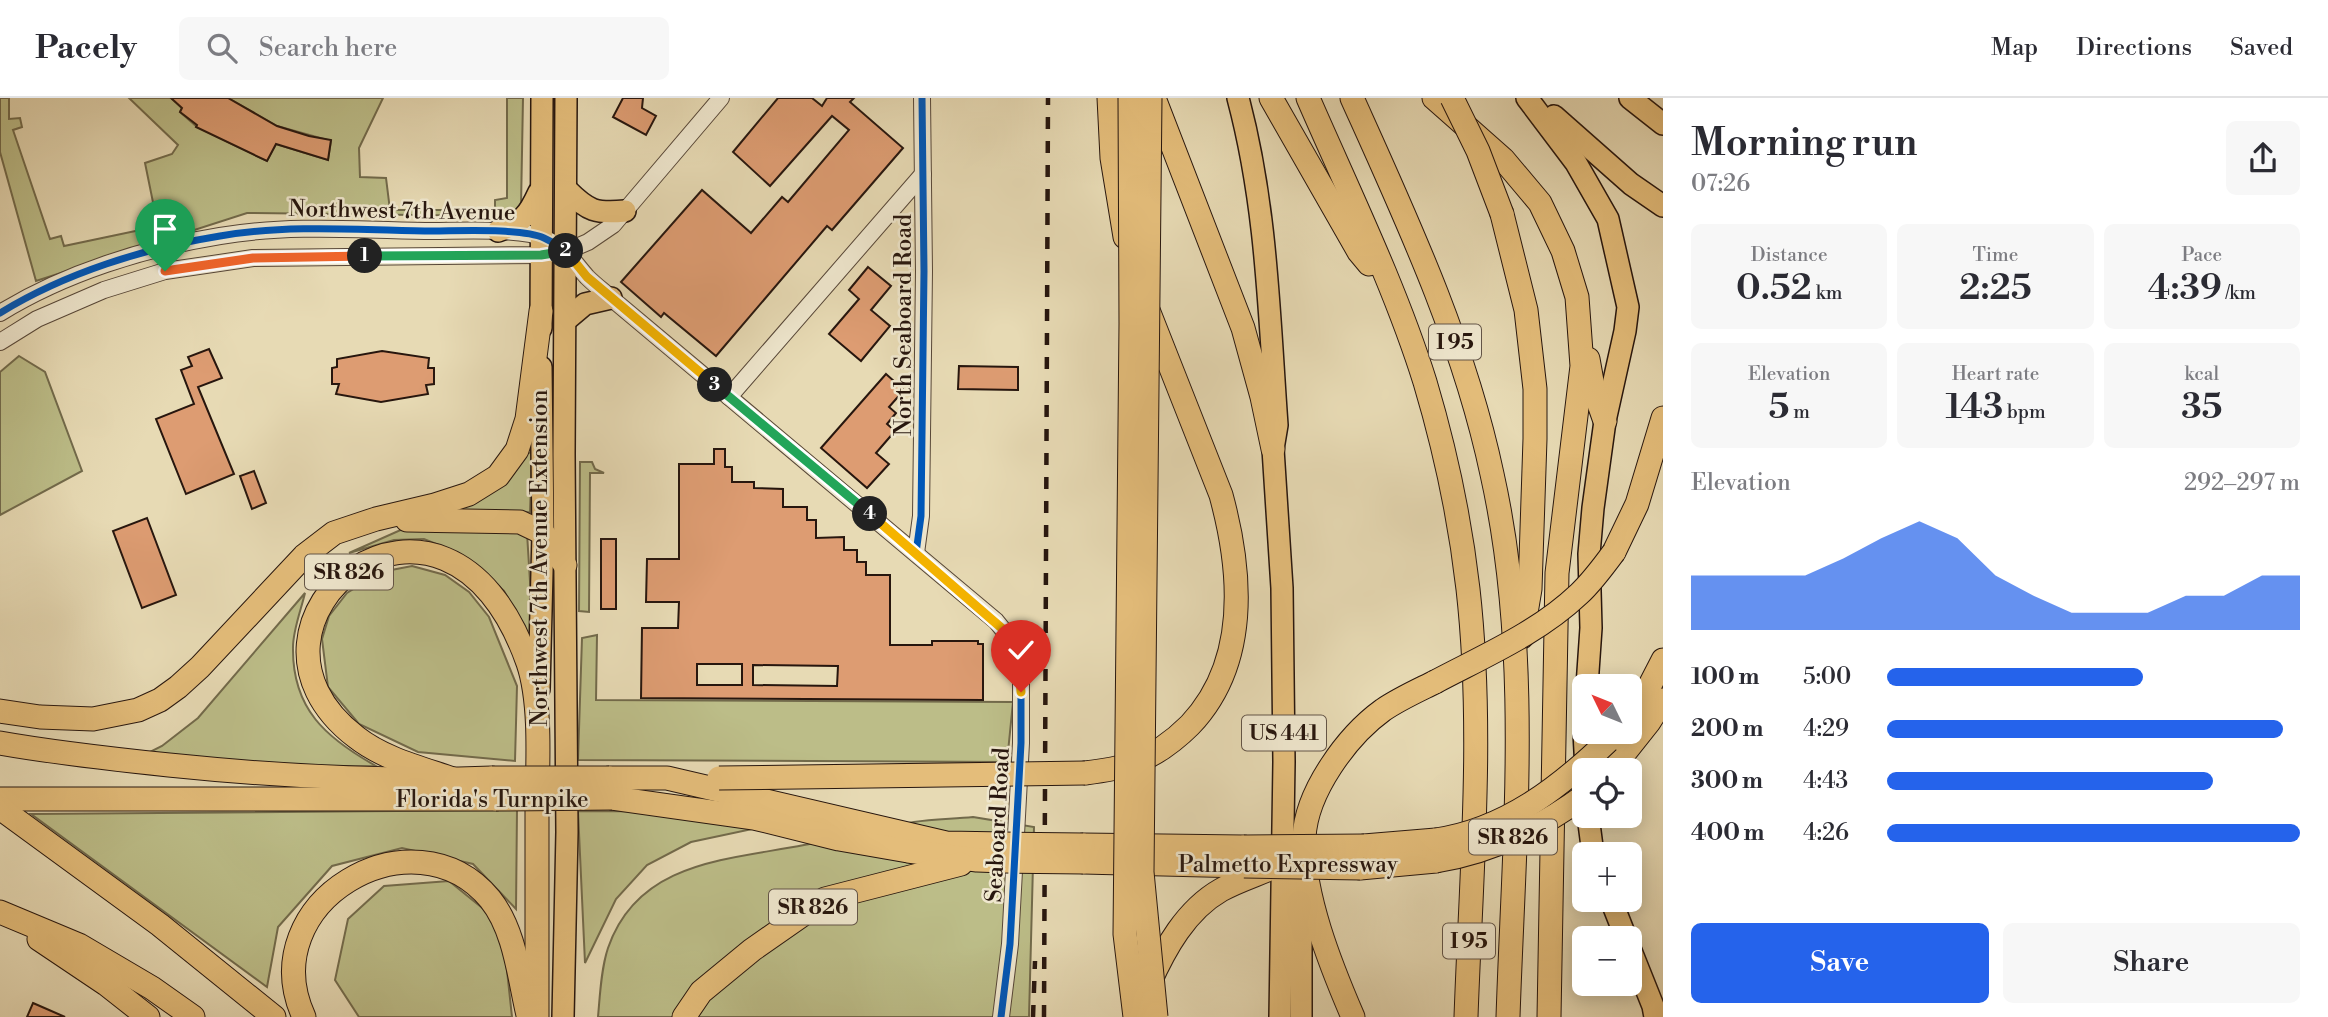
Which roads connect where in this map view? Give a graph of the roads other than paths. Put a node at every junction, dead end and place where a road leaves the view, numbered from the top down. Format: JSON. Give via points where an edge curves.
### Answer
{"nodes":[{"id":1,"x":542,"y":98,"type":"edge"},
{"id":2,"x":566,"y":98,"type":"edge"},
{"id":3,"x":721,"y":98,"type":"edge"},
{"id":4,"x":922,"y":98,"type":"edge"},
{"id":5,"x":1110,"y":98,"type":"edge"},
{"id":6,"x":1130,"y":98,"type":"edge"},
{"id":7,"x":1152,"y":98,"type":"edge"},
{"id":8,"x":1238,"y":98,"type":"edge"},
{"id":9,"x":1271,"y":98,"type":"edge"},
{"id":10,"x":1308,"y":98,"type":"edge"},
{"id":11,"x":1352,"y":98,"type":"edge"},
{"id":12,"x":1434,"y":98,"type":"edge"},
{"id":13,"x":1452,"y":98,"type":"edge"},
{"id":14,"x":1528,"y":98,"type":"edge"},
{"id":15,"x":1630,"y":98,"type":"edge"},
{"id":16,"x":1663,"y":124,"type":"edge"},
{"id":17,"x":923,"y":174,"type":"junction"},
{"id":18,"x":541,"y":187,"type":"junction"},
{"id":19,"x":567,"y":190,"type":"junction"},
{"id":20,"x":1663,"y":206,"type":"edge"},
{"id":21,"x":625,"y":211,"type":"junction"},
{"id":22,"x":498,"y":231,"type":"junction"},
{"id":23,"x":541,"y":246,"type":"junction"},
{"id":24,"x":567,"y":251,"type":"junction"},
{"id":25,"x":1388,"y":284,"type":"junction"},
{"id":26,"x":611,"y":298,"type":"junction"},
{"id":27,"x":541,"y":311,"type":"junction"},
{"id":28,"x":0,"y":313,"type":"edge"},
{"id":29,"x":566,"y":320,"type":"junction"},
{"id":30,"x":1580,"y":326,"type":"junction"},
{"id":31,"x":0,"y":342,"type":"edge"},
{"id":32,"x":729,"y":397,"type":"junction"},
{"id":33,"x":1663,"y":418,"type":"edge"},
{"id":34,"x":1605,"y":421,"type":"junction"},
{"id":35,"x":1273,"y":449,"type":"junction"},
{"id":36,"x":376,"y":519,"type":"junction"},
{"id":37,"x":543,"y":533,"type":"junction"},
{"id":38,"x":916,"y":553,"type":"junction"},
{"id":39,"x":565,"y":565,"type":"junction"},
{"id":40,"x":1663,"y":660,"type":"edge"},
{"id":41,"x":1517,"y":662,"type":"junction"},
{"id":42,"x":1588,"y":674,"type":"edge"},
{"id":43,"x":1642,"y":698,"type":"edge"},
{"id":44,"x":1663,"y":700,"type":"edge"},
{"id":45,"x":0,"y":711,"type":"edge"},
{"id":46,"x":538,"y":722,"type":"junction"},
{"id":47,"x":0,"y":743,"type":"edge"},
{"id":48,"x":1603,"y":744,"type":"edge"},
{"id":49,"x":1620,"y":758,"type":"edge"},
{"id":50,"x":667,"y":778,"type":"junction"},
{"id":51,"x":453,"y":779,"type":"junction"},
{"id":52,"x":494,"y":788,"type":"junction"},
{"id":53,"x":611,"y":788,"type":"junction"},
{"id":54,"x":0,"y":799,"type":"edge"},
{"id":55,"x":1572,"y":804,"type":"edge"},
{"id":56,"x":0,"y":808,"type":"edge"},
{"id":57,"x":1304,"y":840,"type":"junction"},
{"id":58,"x":1436,"y":851,"type":"junction"},
{"id":59,"x":1004,"y":852,"type":"junction"},
{"id":60,"x":1362,"y":857,"type":"junction"},
{"id":61,"x":978,"y":860,"type":"junction"},
{"id":62,"x":1244,"y":865,"type":"junction"},
{"id":63,"x":1,"y":913,"type":"edge"},
{"id":64,"x":1642,"y":978,"type":"edge"},
{"id":65,"x":148,"y":1017,"type":"edge"},
{"id":66,"x":193,"y":1017,"type":"edge"},
{"id":67,"x":274,"y":1017,"type":"edge"},
{"id":68,"x":304,"y":1017,"type":"edge"},
{"id":69,"x":528,"y":1017,"type":"edge"},
{"id":70,"x":537,"y":1017,"type":"edge"},
{"id":71,"x":563,"y":1017,"type":"edge"},
{"id":72,"x":684,"y":1017,"type":"edge"},
{"id":73,"x":1001,"y":1017,"type":"edge"},
{"id":74,"x":1136,"y":1017,"type":"edge"},
{"id":75,"x":1156,"y":1017,"type":"edge"},
{"id":76,"x":1280,"y":1017,"type":"edge"},
{"id":77,"x":1301,"y":1017,"type":"edge"},
{"id":78,"x":1353,"y":1017,"type":"edge"},
{"id":79,"x":1466,"y":1017,"type":"edge"},
{"id":80,"x":1508,"y":1017,"type":"edge"},
{"id":81,"x":1549,"y":1017,"type":"edge"},
{"id":82,"x":1655,"y":1017,"type":"edge"}],
"edges":[{"from":1,"to":18,"type":"main road","name":"Northwest 7th Avenue Extension"},
{"from":2,"to":19,"type":"main road","name":"Northwest 7th Avenue Extension"},
{"from":3,"to":21,"type":"street","name":"Northwest 7th Avenue"},
{"from":4,"to":17,"type":"street","name":"North Seaboard Road"},
{"from":5,"to":50,"type":"highway","bridge":true,"via":[[1115,182],[1128,247],[1222,495],[1234,548],[1236,606],[1228,664],[1208,703],[1177,738],[1156,753],[1132,764],[1085,773]]},
{"from":6,"to":74,"type":"highway","bridge":true,"via":[[1125,934]]},
{"from":7,"to":35,"type":"highway","via":[[1243,328]]},
{"from":7,"to":75,"type":"highway","bridge":true,"via":[[1142,872]]},
{"from":8,"to":35,"type":"main road","number":"US 441","via":[[1262,212],[1277,425]]},
{"from":9,"to":25,"type":"highway","via":[[1359,252]]},
{"from":10,"to":25,"type":"highway","number":"I 95"},
{"from":11,"to":41,"type":"highway","number":"I 95","via":[[1433,282],[1468,381],[1497,498]]},
{"from":12,"to":30,"type":"highway","via":[[1503,159],[1540,204],[1571,273]]},
{"from":13,"to":41,"type":"highway","bridge":true,"via":[[1502,214],[1526,310],[1535,400],[1530,589]]},
{"from":14,"to":20,"type":"main road"},
{"from":14,"to":34,"type":"main road","via":[[1576,163],[1608,219],[1616,250],[1628,307]]},
{"from":15,"to":16,"type":"main road"},
{"from":17,"to":32,"type":"street"},
{"from":17,"to":38,"type":"street","name":"North Seaboard Road","via":[[921,516]]},
{"from":18,"to":22,"type":"main road","via":[[523,220]]},
{"from":18,"to":23,"type":"main road","name":"Northwest 7th Avenue Extension"},
{"from":19,"to":21,"type":"main road","via":[[597,212]]},
{"from":19,"to":24,"type":"main road","name":"Northwest 7th Avenue Extension"},
{"from":21,"to":24,"type":"street","name":"Northwest 7th Avenue","via":[[589,242]]},
{"from":22,"to":23,"type":"street","name":"Northwest 7th Avenue"},
{"from":22,"to":28,"type":"street","name":"Northwest 7th Avenue","via":[[306,229],[221,235],[116,262]]},
{"from":23,"to":24,"type":"street","name":"Northwest 7th Avenue"},
{"from":23,"to":27,"type":"main road","name":"Northwest 7th Avenue Extension"},
{"from":23,"to":31,"type":"street","name":"Northwest 7th Avenue","via":[[253,258],[165,271],[104,290],[37,319]]},
{"from":24,"to":26,"type":"street","name":"Seaboard Road"},
{"from":24,"to":29,"type":"main road","name":"Northwest 7th Avenue Extension"},
{"from":25,"to":79,"type":"highway","number":"I 95","via":[[1436,422],[1468,586],[1477,729]]},
{"from":26,"to":29,"type":"main road","via":[[585,304]]},
{"from":26,"to":32,"type":"street","name":"Seaboard Road"},
{"from":27,"to":36,"type":"highway","via":[[527,419],[517,450],[498,476],[469,494]]},
{"from":27,"to":37,"type":"main road","name":"Northwest 7th Avenue Extension"},
{"from":29,"to":39,"type":"main road","name":"Northwest 7th Avenue Extension"},
{"from":30,"to":34,"type":"highway"},
{"from":30,"to":81,"type":"highway","via":[[1582,366],[1557,573]]},
{"from":32,"to":38,"type":"street","name":"Seaboard Road"},
{"from":33,"to":57,"type":"highway","bridge":true,"via":[[1637,504],[1614,552],[1594,579],[1560,610],[1498,649],[1381,711],[1334,761],[1310,808]]},
{"from":34,"to":42,"type":"main road","via":[[1589,554]]},
{"from":35,"to":76,"type":"main road","number":"US 441","via":[[1283,650]]},
{"from":36,"to":37,"type":"highway","via":[[520,522]]},
{"from":36,"to":45,"type":"highway","via":[[334,533],[304,556],[200,667],[160,700],[138,710],[93,719],[40,718]]},
{"from":37,"to":39,"type":"highway"},
{"from":37,"to":46,"type":"main road","name":"Northwest 7th Avenue Extension"},
{"from":38,"to":73,"type":"street","name":"Seaboard Road","via":[[996,621],[1013,642],[1021,669],[1010,944]]},
{"from":39,"to":71,"type":"main road","name":"Northwest 7th Avenue Extension"},
{"from":40,"to":43,"type":"highway"},
{"from":41,"to":80,"type":"highway","number":"I 95"},
{"from":44,"to":49,"type":"highway"},
{"from":46,"to":51,"type":"highway","number":"SR 826","via":[[529,667],[516,633],[499,603],[474,577],[445,558],[413,552],[382,555],[353,568],[331,589],[315,614],[309,643],[311,671],[320,697],[357,738],[384,754]]},
{"from":46,"to":70,"type":"highway","number":"SR 826"},
{"from":47,"to":51,"type":"highway","name":"Florida's Turnpike","via":[[250,773]]},
{"from":48,"to":58,"type":"highway","name":"Palmetto Expressway","number":"SR 826","bridge":true,"via":[[1551,791],[1505,820]]},
{"from":50,"to":53,"type":"highway","number":"SR 826"},
{"from":50,"to":59,"type":"highway","number":"SR 826","via":[[946,843]]},
{"from":51,"to":52,"type":"highway","number":"SR 826"},
{"from":52,"to":53,"type":"highway","number":"SR 826","bridge":true},
{"from":52,"to":54,"type":"highway","name":"Florida's Turnpike"},
{"from":53,"to":61,"type":"highway","name":"Florida's Turnpike","via":[[839,839]]},
{"from":55,"to":58,"type":"highway","name":"Palmetto Expressway","number":"SR 826","bridge":true,"via":[[1487,850]]},
{"from":56,"to":67,"type":"highway","via":[[160,925]]},
{"from":57,"to":77,"type":"main road"},
{"from":57,"to":78,"type":"highway","via":[[1314,907]]},
{"from":58,"to":60,"type":"highway","name":"Palmetto Expressway","number":"SR 826"},
{"from":59,"to":61,"type":"highway","number":"SR 826"},
{"from":59,"to":62,"type":"highway","name":"Palmetto Expressway","number":"SR 826","bridge":true},
{"from":60,"to":62,"type":"highway","name":"Palmetto Expressway","number":"SR 826","bridge":true},
{"from":60,"to":62,"type":"highway","name":"Palmetto Expressway","number":"SR 826","bridge":true,"via":[[1272,868]]},
{"from":61,"to":72,"type":"highway","number":"SR 826","via":[[825,899],[701,992]]},
{"from":62,"to":74,"type":"highway","via":[[1177,932],[1161,956]]},
{"from":63,"to":65,"type":"highway"},
{"from":63,"to":66,"type":"highway","via":[[79,945]]},
{"from":64,"to":82,"type":"main road"},
{"from":68,"to":69,"type":"highway","via":[[293,984],[294,956],[317,906],[345,881],[377,867],[413,862],[442,866],[490,899],[506,925]]}]}
